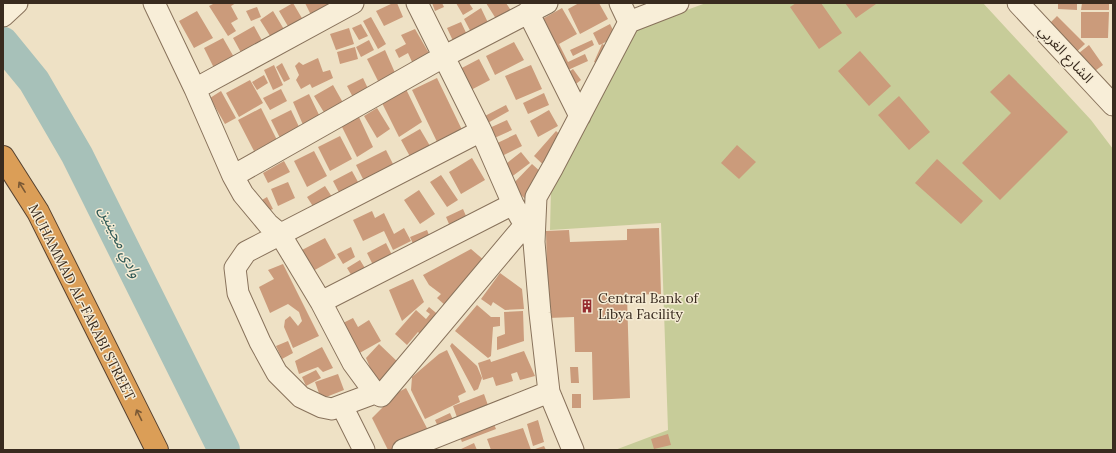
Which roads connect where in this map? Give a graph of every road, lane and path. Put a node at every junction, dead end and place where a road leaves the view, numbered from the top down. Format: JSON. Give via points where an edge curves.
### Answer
{"nodes":[{"id":1,"x":17,"y":3,"type":"edge"},
{"id":2,"x":353,"y":3,"type":"edge"},
{"id":3,"x":417,"y":3,"type":"edge"},
{"id":4,"x":547,"y":3,"type":"edge"},
{"id":5,"x":620,"y":3,"type":"edge"},
{"id":6,"x":678,"y":3,"type":"edge"},
{"id":7,"x":1018,"y":3,"type":"edge"},
{"id":8,"x":1041,"y":3,"type":"edge"},
{"id":9,"x":157,"y":4,"type":"edge"},
{"id":10,"x":528,"y":12,"type":"junction"},
{"id":11,"x":3,"y":16,"type":"edge"},
{"id":12,"x":629,"y":22,"type":"junction"},
{"id":13,"x":1041,"y":27,"type":"junction"},
{"id":14,"x":443,"y":57,"type":"junction"},
{"id":15,"x":195,"y":89,"type":"junction"},
{"id":16,"x":1113,"y":105,"type":"edge"},
{"id":17,"x":580,"y":116,"type":"junction"},
{"id":18,"x":481,"y":131,"type":"junction"},
{"id":19,"x":3,"y":156,"type":"edge"},
{"id":20,"x":233,"y":176,"type":"junction"},
{"id":21,"x":513,"y":204,"type":"junction"},
{"id":22,"x":280,"y":234,"type":"junction"},
{"id":23,"x":529,"y":234,"type":"junction"},
{"id":24,"x":321,"y":302,"type":"junction"},
{"id":25,"x":549,"y":392,"type":"junction"},
{"id":26,"x":375,"y":393,"type":"junction"},
{"id":27,"x":342,"y":406,"type":"junction"},
{"id":28,"x":156,"y":450,"type":"edge"},
{"id":29,"x":364,"y":450,"type":"edge"},
{"id":30,"x":403,"y":450,"type":"edge"},
{"id":31,"x":573,"y":450,"type":"edge"}],
"edges":[{"from":1,"to":11,"type":"street"},
{"from":2,"to":15,"type":"street"},
{"from":3,"to":14,"type":"street"},
{"from":4,"to":10,"type":"street"},
{"from":5,"to":12,"type":"street"},
{"from":6,"to":12,"type":"street"},
{"from":7,"to":13,"type":"street","name":"الشارع الغربي"},
{"from":8,"to":13,"type":"street"},
{"from":9,"to":15,"type":"street"},
{"from":10,"to":14,"type":"street"},
{"from":10,"to":17,"type":"street"},
{"from":12,"to":17,"type":"street"},
{"from":13,"to":16,"type":"street","name":"الشارع الغربي"},
{"from":14,"to":18,"type":"street"},
{"from":14,"to":20,"type":"street"},
{"from":15,"to":20,"type":"street"},
{"from":17,"to":23,"type":"street","via":[[536,196]]},
{"from":18,"to":21,"type":"street"},
{"from":18,"to":22,"type":"street"},
{"from":28,"to":19,"type":"highway","name":"MUHAMMAD AL-FARABI STREET","one_way":true,"via":[[38,212]]},
{"from":20,"to":22,"type":"street","via":[[243,194],[268,224]]},
{"from":21,"to":23,"type":"street"},
{"from":21,"to":24,"type":"street"},
{"from":22,"to":24,"type":"street"},
{"from":22,"to":27,"type":"street","via":[[246,252],[235,268],[238,293],[277,373],[301,397],[322,407],[332,409]]},
{"from":23,"to":25,"type":"street"},
{"from":23,"to":26,"type":"street","via":[[381,396]]},
{"from":24,"to":26,"type":"street","via":[[353,363]]},
{"from":25,"to":30,"type":"street"},
{"from":25,"to":31,"type":"street"},
{"from":26,"to":27,"type":"street"},
{"from":27,"to":29,"type":"street"}]}
